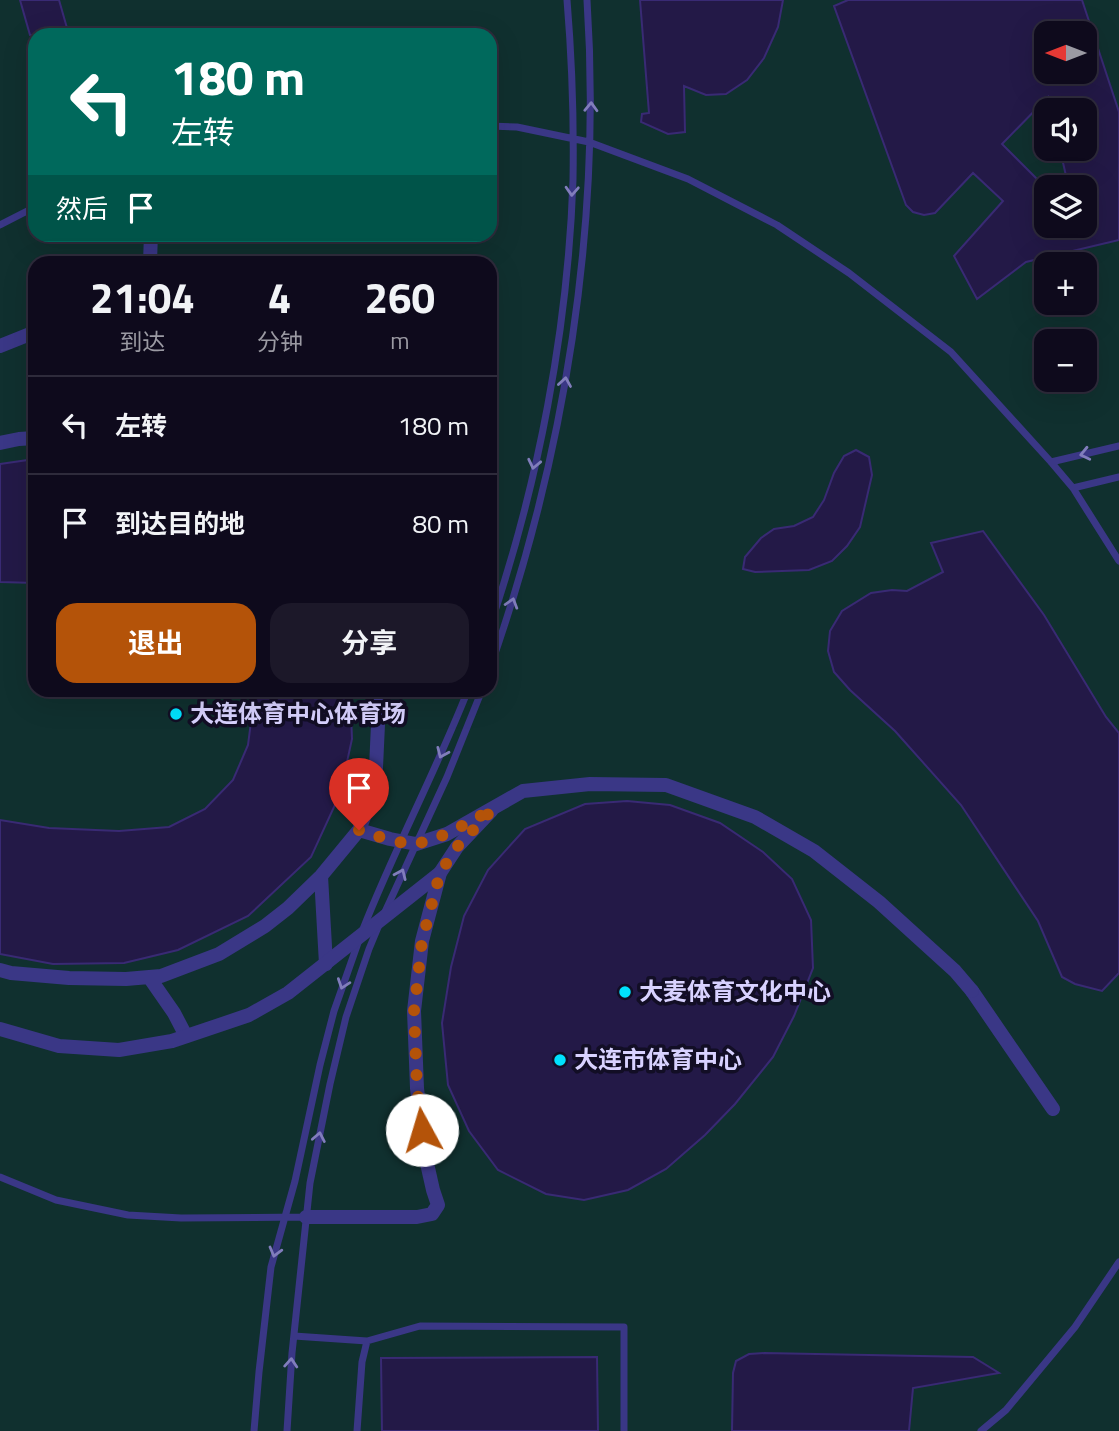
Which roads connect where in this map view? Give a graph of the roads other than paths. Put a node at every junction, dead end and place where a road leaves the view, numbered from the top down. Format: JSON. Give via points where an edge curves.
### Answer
{"nodes":[{"id":1,"x":567,"y":0,"type":"edge"},
{"id":2,"x":587,"y":0,"type":"edge"},
{"id":3,"x":497,"y":126,"type":"edge"},
{"id":4,"x":572,"y":139,"type":"junction"},
{"id":5,"x":589,"y":142,"type":"junction"},
{"id":6,"x":28,"y":211,"type":"edge"},
{"id":7,"x":0,"y":225,"type":"edge"},
{"id":8,"x":28,"y":335,"type":"edge"},
{"id":9,"x":0,"y":346,"type":"edge"},
{"id":10,"x":28,"y":438,"type":"edge"},
{"id":11,"x":0,"y":443,"type":"edge"},
{"id":12,"x":1119,"y":446,"type":"edge"},
{"id":13,"x":1051,"y":462,"type":"junction"},
{"id":14,"x":1119,"y":477,"type":"edge"},
{"id":15,"x":1073,"y":488,"type":"junction"},
{"id":16,"x":1119,"y":561,"type":"edge"},
{"id":17,"x":497,"y":603,"type":"edge"},
{"id":18,"x":497,"y":646,"type":"edge"},
{"id":19,"x":378,"y":697,"type":"edge"},
{"id":20,"x":465,"y":697,"type":"edge"},
{"id":21,"x":479,"y":697,"type":"edge"},
{"id":22,"x":493,"y":809,"type":"junction"},
{"id":23,"x":359,"y":830,"type":"junction"},
{"id":24,"x":440,"y":873,"type":"junction"},
{"id":25,"x":321,"y":876,"type":"junction"},
{"id":26,"x":326,"y":964,"type":"junction"},
{"id":27,"x":0,"y":970,"type":"edge"},
{"id":28,"x":149,"y":977,"type":"junction"},
{"id":29,"x":0,"y":1029,"type":"edge"},
{"id":30,"x":186,"y":1036,"type":"junction"},
{"id":31,"x":1053,"y":1109,"type":"dead end"},
{"id":32,"x":0,"y":1177,"type":"edge"},
{"id":33,"x":285,"y":1217,"type":"junction"},
{"id":34,"x":306,"y":1217,"type":"junction"},
{"id":35,"x":1119,"y":1262,"type":"edge"},
{"id":36,"x":294,"y":1336,"type":"junction"},
{"id":37,"x":367,"y":1341,"type":"junction"},
{"id":38,"x":254,"y":1431,"type":"edge"},
{"id":39,"x":287,"y":1431,"type":"edge"},
{"id":40,"x":357,"y":1431,"type":"edge"},
{"id":41,"x":625,"y":1431,"type":"edge"},
{"id":42,"x":981,"y":1431,"type":"edge"}],
"edges":[{"from":1,"to":4,"type":"lane"},
{"from":5,"to":2,"type":"lane","one_way":true},
{"from":3,"to":4,"type":"lane"},
{"from":4,"to":5,"type":"lane"},
{"from":4,"to":17,"type":"lane","one_way":true,"via":[[569,235],[548,401]]},
{"from":5,"to":13,"type":"lane","via":[[688,179],[777,225],[849,273],[951,352]]},
{"from":18,"to":5,"type":"lane","one_way":true,"via":[[526,557],[559,418],[576,302]]},
{"from":6,"to":7,"type":"lane"},
{"from":8,"to":9,"type":"street"},
{"from":10,"to":11,"type":"street"},
{"from":12,"to":13,"type":"lane","one_way":true},
{"from":13,"to":15,"type":"lane"},
{"from":14,"to":15,"type":"lane"},
{"from":15,"to":16,"type":"lane"},
{"from":19,"to":23,"type":"street","via":[[375,789]]},
{"from":20,"to":33,"type":"lane","one_way":true,"via":[[349,966],[323,1052]]},
{"from":34,"to":21,"type":"lane","one_way":true,"via":[[346,1017],[365,960]]},
{"from":22,"to":23,"type":"street","bridge":true,"via":[[447,834],[416,844]]},
{"from":22,"to":24,"type":"street","bridge":true},
{"from":22,"to":31,"type":"street","bridge":true,"via":[[523,791],[590,784],[666,785],[755,817],[814,851],[880,902],[955,971]]},
{"from":23,"to":25,"type":"street"},
{"from":24,"to":26,"type":"street","bridge":true},
{"from":24,"to":34,"type":"street","via":[[422,941],[414,1011],[424,1150],[438,1205],[432,1214],[417,1217]]},
{"from":25,"to":26,"type":"street"},
{"from":25,"to":28,"type":"street","via":[[265,926],[219,954]]},
{"from":26,"to":30,"type":"street","bridge":true,"via":[[249,1015]]},
{"from":27,"to":28,"type":"street","via":[[69,978]]},
{"from":28,"to":30,"type":"street"},
{"from":29,"to":30,"type":"street","bridge":true,"via":[[60,1046],[119,1050]]},
{"from":32,"to":33,"type":"lane","via":[[56,1199],[128,1215]]},
{"from":33,"to":34,"type":"lane"},
{"from":33,"to":38,"type":"lane","one_way":true,"via":[[271,1267]]},
{"from":34,"to":36,"type":"lane"},
{"from":35,"to":42,"type":"lane","via":[[1075,1327],[1006,1410]]},
{"from":36,"to":37,"type":"lane"},
{"from":39,"to":36,"type":"lane","one_way":true},
{"from":37,"to":40,"type":"lane"},
{"from":37,"to":41,"type":"lane","via":[[420,1326],[624,1327]]}]}
